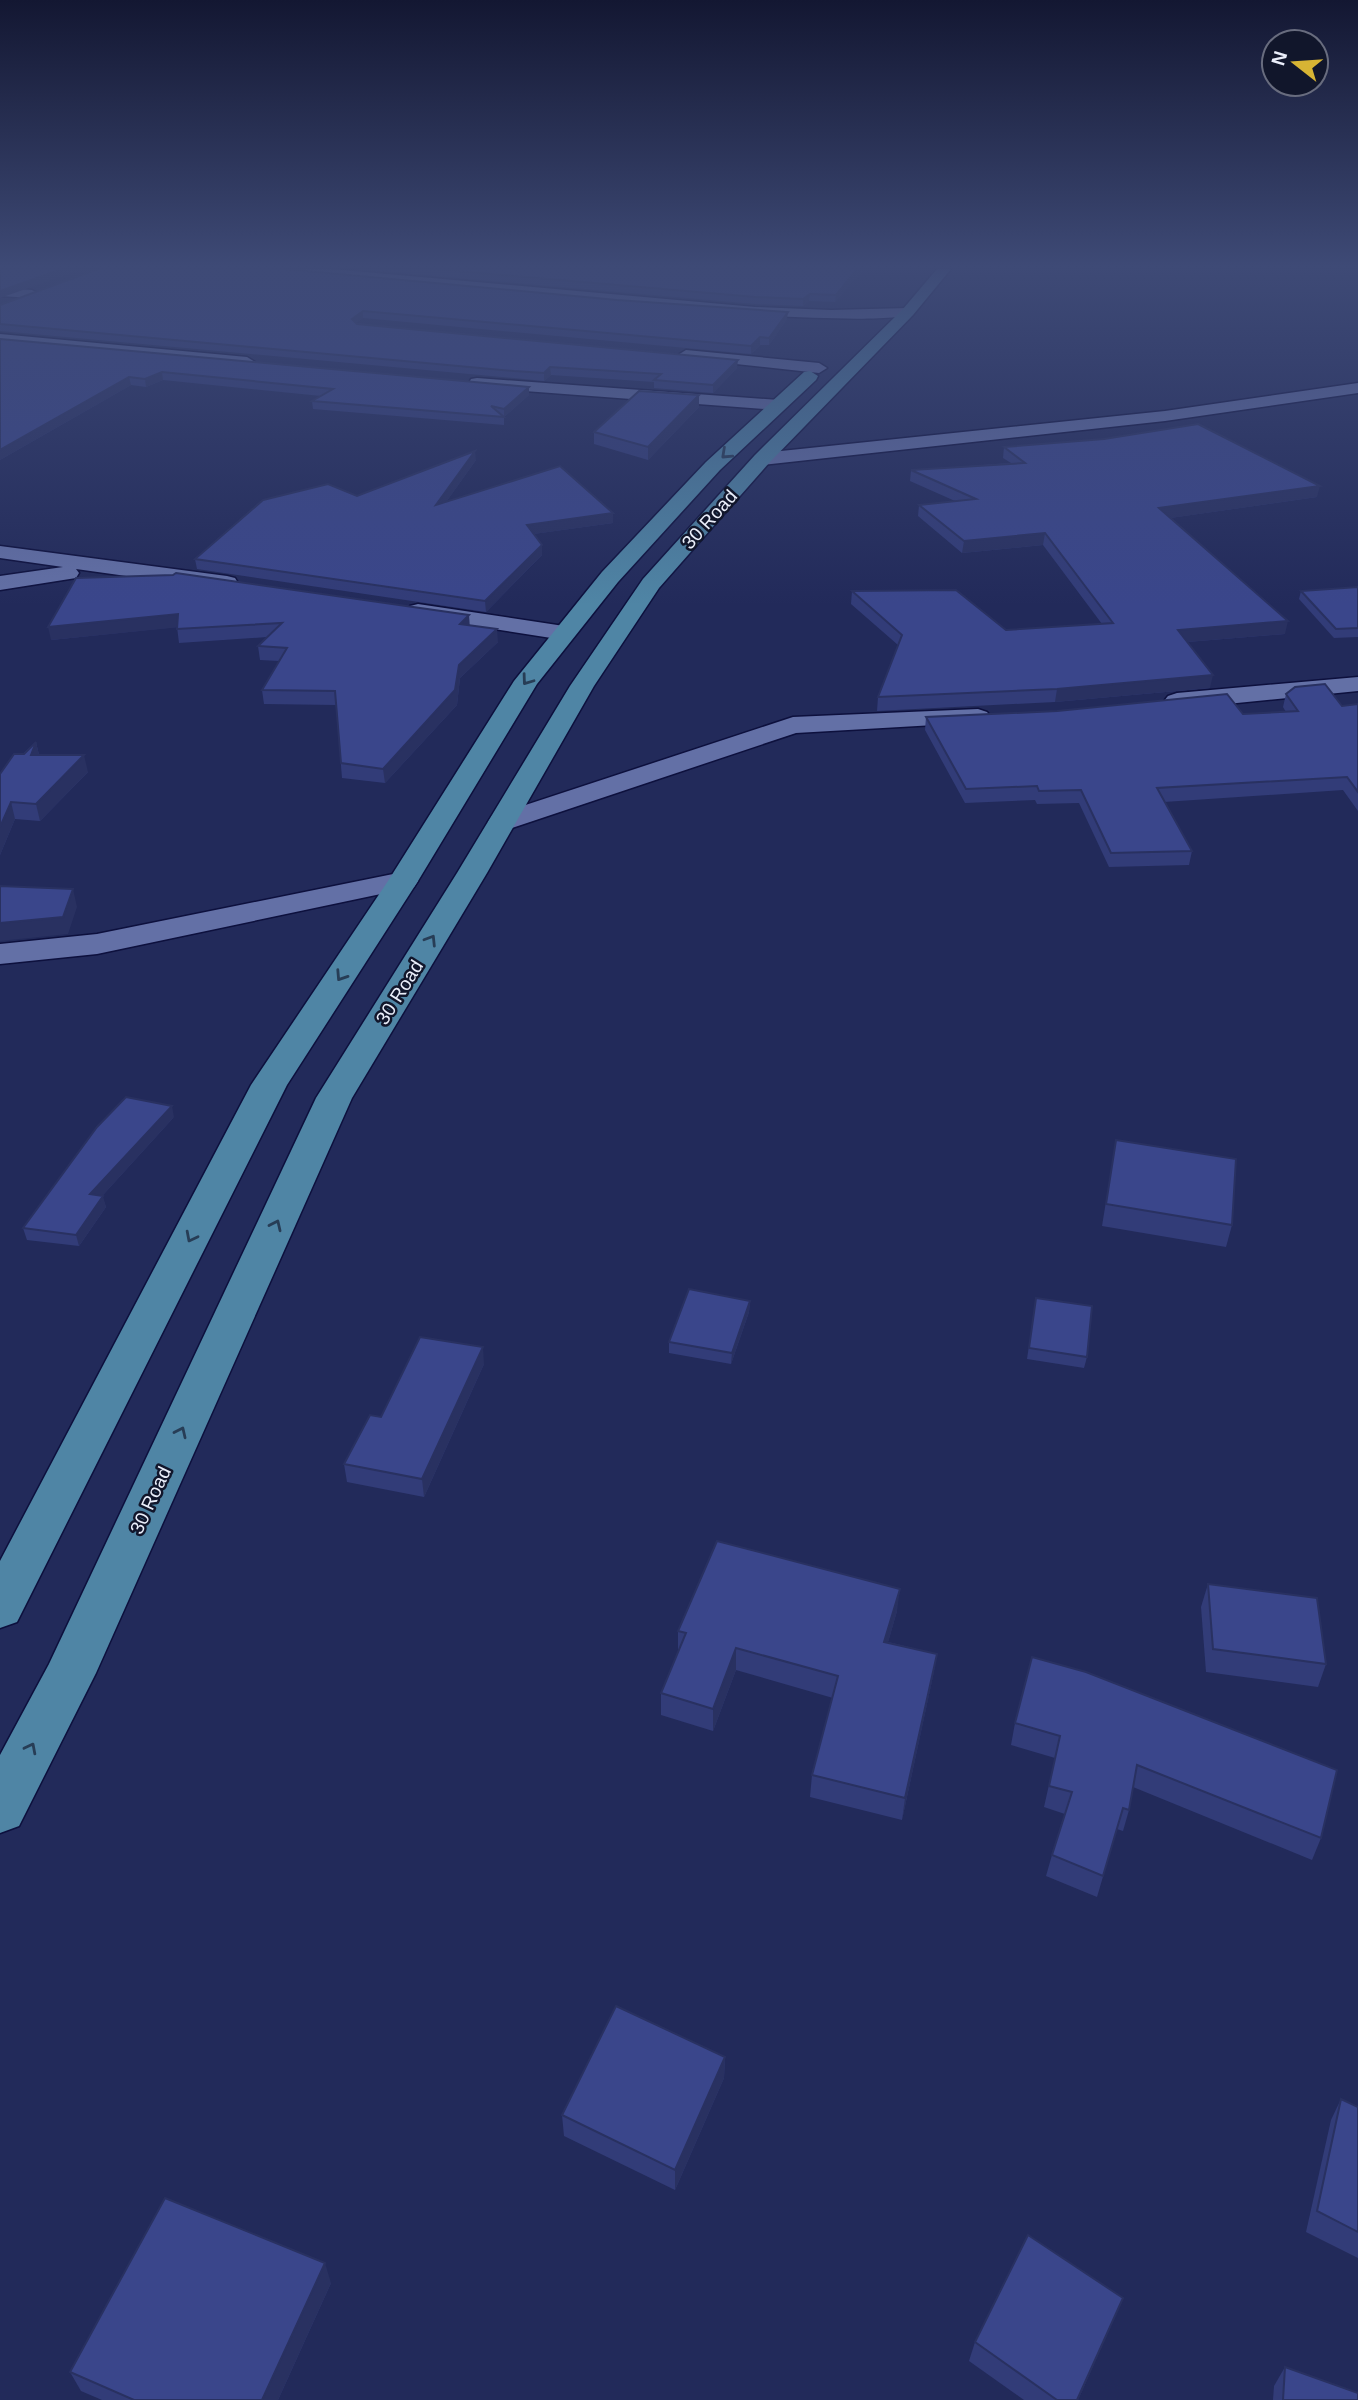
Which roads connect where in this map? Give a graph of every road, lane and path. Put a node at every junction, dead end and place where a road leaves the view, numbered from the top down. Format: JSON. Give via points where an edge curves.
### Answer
{"nodes":[{"id":1,"x":458,"y":381,"type":"edge"},
{"id":2,"x":805,"y":381,"type":"edge"},
{"id":3,"x":839,"y":381,"type":"edge"},
{"id":4,"x":1358,"y":388,"type":"edge"},
{"id":5,"x":779,"y":405,"type":"junction"},
{"id":6,"x":762,"y":459,"type":"junction"},
{"id":7,"x":0,"y":552,"type":"edge"},
{"id":8,"x":116,"y":566,"type":"junction"},
{"id":9,"x":0,"y":583,"type":"edge"},
{"id":10,"x":251,"y":586,"type":"edge"},
{"id":11,"x":401,"y":609,"type":"edge"},
{"id":12,"x":564,"y":633,"type":"junction"},
{"id":13,"x":1358,"y":684,"type":"edge"},
{"id":14,"x":1151,"y":704,"type":"edge"},
{"id":15,"x":1000,"y":716,"type":"edge"},
{"id":16,"x":502,"y":822,"type":"junction"},
{"id":17,"x":402,"y":881,"type":"junction"},
{"id":18,"x":0,"y":954,"type":"edge"},
{"id":19,"x":0,"y":1608,"type":"edge"},
{"id":20,"x":0,"y":1809,"type":"edge"}],
"edges":[{"from":1,"to":5,"type":"street"},
{"from":2,"to":5,"type":"main road","name":"30 Road"},
{"from":3,"to":6,"type":"main road","name":"30 Road"},
{"from":4,"to":6,"type":"street","via":[[1165,416]]},
{"from":5,"to":12,"type":"main road","name":"30 Road","one_way":true,"via":[[713,466]]},
{"from":6,"to":16,"type":"main road","name":"30 Road","via":[[651,584],[582,686]]},
{"from":7,"to":8,"type":"street"},
{"from":8,"to":9,"type":"street"},
{"from":8,"to":10,"type":"street"},
{"from":11,"to":12,"type":"street"},
{"from":12,"to":17,"type":"main road","name":"30 Road","one_way":true,"via":[[526,681]]},
{"from":13,"to":14,"type":"street"},
{"from":15,"to":16,"type":"street","via":[[793,725]]},
{"from":20,"to":16,"type":"main road","name":"30 Road","one_way":true,"via":[[70,1673],[334,1098]]},
{"from":17,"to":18,"type":"street","via":[[97,944]]},
{"from":17,"to":19,"type":"main road","name":"30 Road","one_way":true,"via":[[269,1085]]}]}
